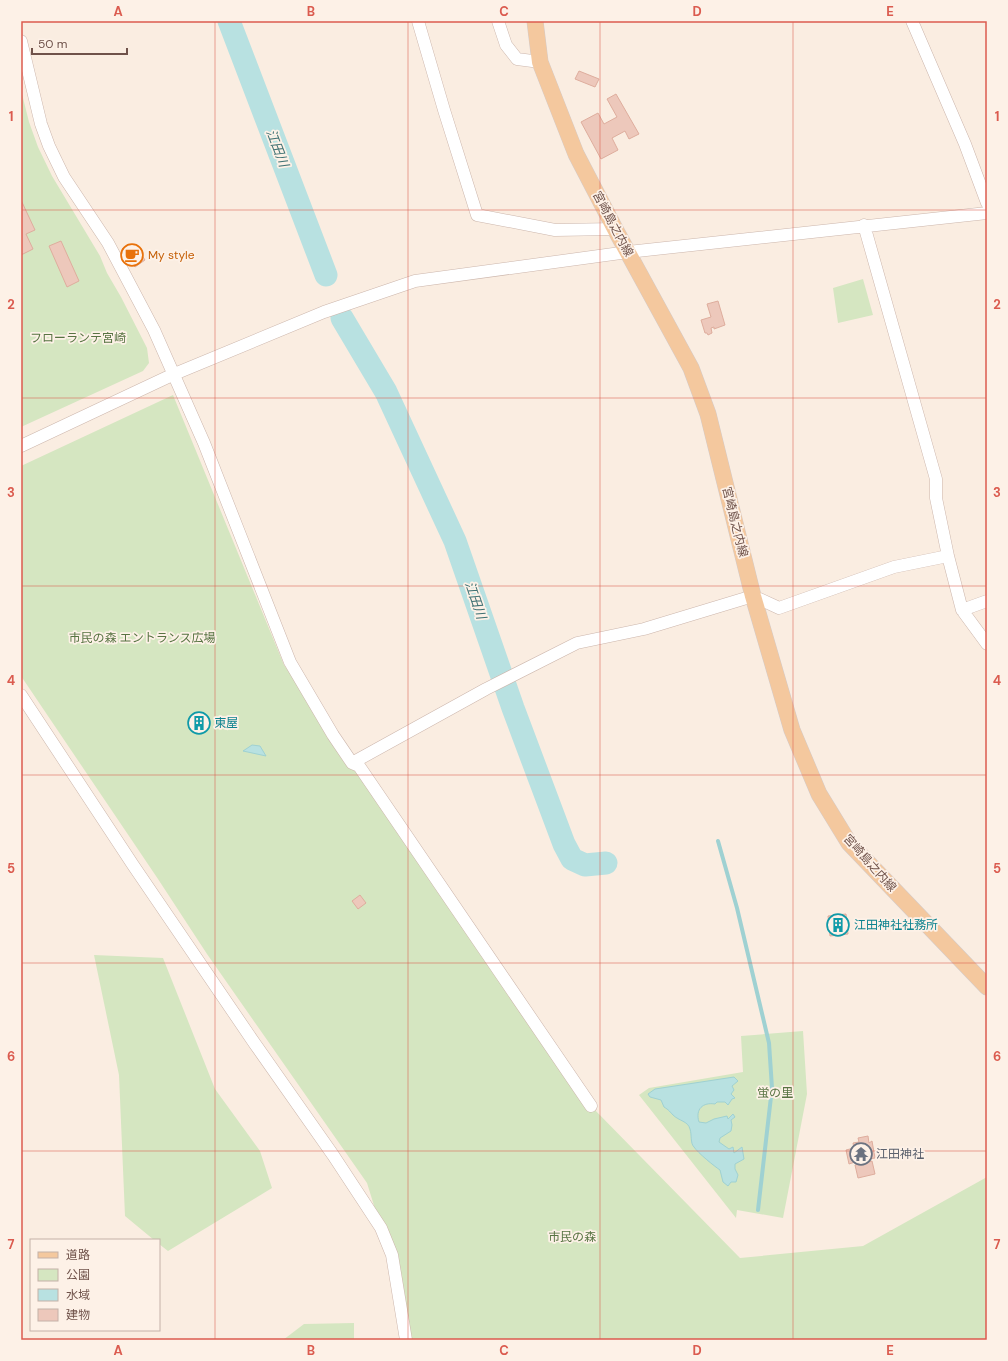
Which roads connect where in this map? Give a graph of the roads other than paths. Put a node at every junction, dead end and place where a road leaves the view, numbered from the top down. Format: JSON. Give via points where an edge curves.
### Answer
{"nodes":[{"id":1,"x":418,"y":21,"type":"edge"},
{"id":2,"x":498,"y":21,"type":"edge"},
{"id":3,"x":535,"y":21,"type":"edge"},
{"id":4,"x":912,"y":21,"type":"edge"},
{"id":5,"x":21,"y":41,"type":"edge"},
{"id":6,"x":540,"y":62,"type":"junction"},
{"id":7,"x":987,"y":203,"type":"edge"},
{"id":8,"x":987,"y":213,"type":"edge"},
{"id":9,"x":864,"y":225,"type":"junction"},
{"id":10,"x":615,"y":229,"type":"junction"},
{"id":11,"x":628,"y":252,"type":"junction"},
{"id":12,"x":172,"y":375,"type":"junction"},
{"id":13,"x":21,"y":446,"type":"edge"},
{"id":14,"x":948,"y":556,"type":"junction"},
{"id":15,"x":753,"y":596,"type":"junction"},
{"id":16,"x":987,"y":602,"type":"edge"},
{"id":17,"x":962,"y":610,"type":"junction"},
{"id":18,"x":987,"y":644,"type":"edge"},
{"id":19,"x":21,"y":695,"type":"edge"},
{"id":20,"x":352,"y":763,"type":"junction"},
{"id":21,"x":987,"y":987,"type":"edge"},
{"id":22,"x":591,"y":1106,"type":"dead end"},
{"id":23,"x":406,"y":1340,"type":"edge"}],
"edges":[{"from":1,"to":10,"type":"street","via":[[477,215],[555,230]]},
{"from":2,"to":6,"type":"street","via":[[506,45],[517,59]]},
{"from":3,"to":6,"type":"main road","name":"宮崎島之内線"},
{"from":4,"to":7,"type":"street","via":[[965,144]]},
{"from":5,"to":12,"type":"street","via":[[41,124],[49,146],[64,177],[108,243],[128,280],[154,330]]},
{"from":6,"to":10,"type":"main road","name":"宮崎島之内線","via":[[576,154]]},
{"from":8,"to":9,"type":"street"},
{"from":9,"to":11,"type":"street"},
{"from":9,"to":14,"type":"street","via":[[936,479],[936,498]]},
{"from":10,"to":11,"type":"main road","name":"宮崎島之内線"},
{"from":11,"to":12,"type":"street","via":[[415,281],[324,312]]},
{"from":11,"to":15,"type":"main road","name":"宮崎島之内線","via":[[691,368],[708,414]]},
{"from":12,"to":13,"type":"street"},
{"from":12,"to":20,"type":"street","via":[[204,443],[290,662]]},
{"from":14,"to":15,"type":"street","via":[[894,567],[779,608]]},
{"from":14,"to":17,"type":"street"},
{"from":15,"to":20,"type":"street","via":[[644,629],[577,643],[512,675]]},
{"from":15,"to":21,"type":"main road","name":"宮崎島之内線","via":[[792,730],[819,794],[849,843]]},
{"from":16,"to":17,"type":"street"},
{"from":17,"to":18,"type":"street"},
{"from":19,"to":23,"type":"street","via":[[142,878],[334,1155],[381,1228],[392,1254]]},
{"from":20,"to":22,"type":"street","via":[[359,766]]}]}
